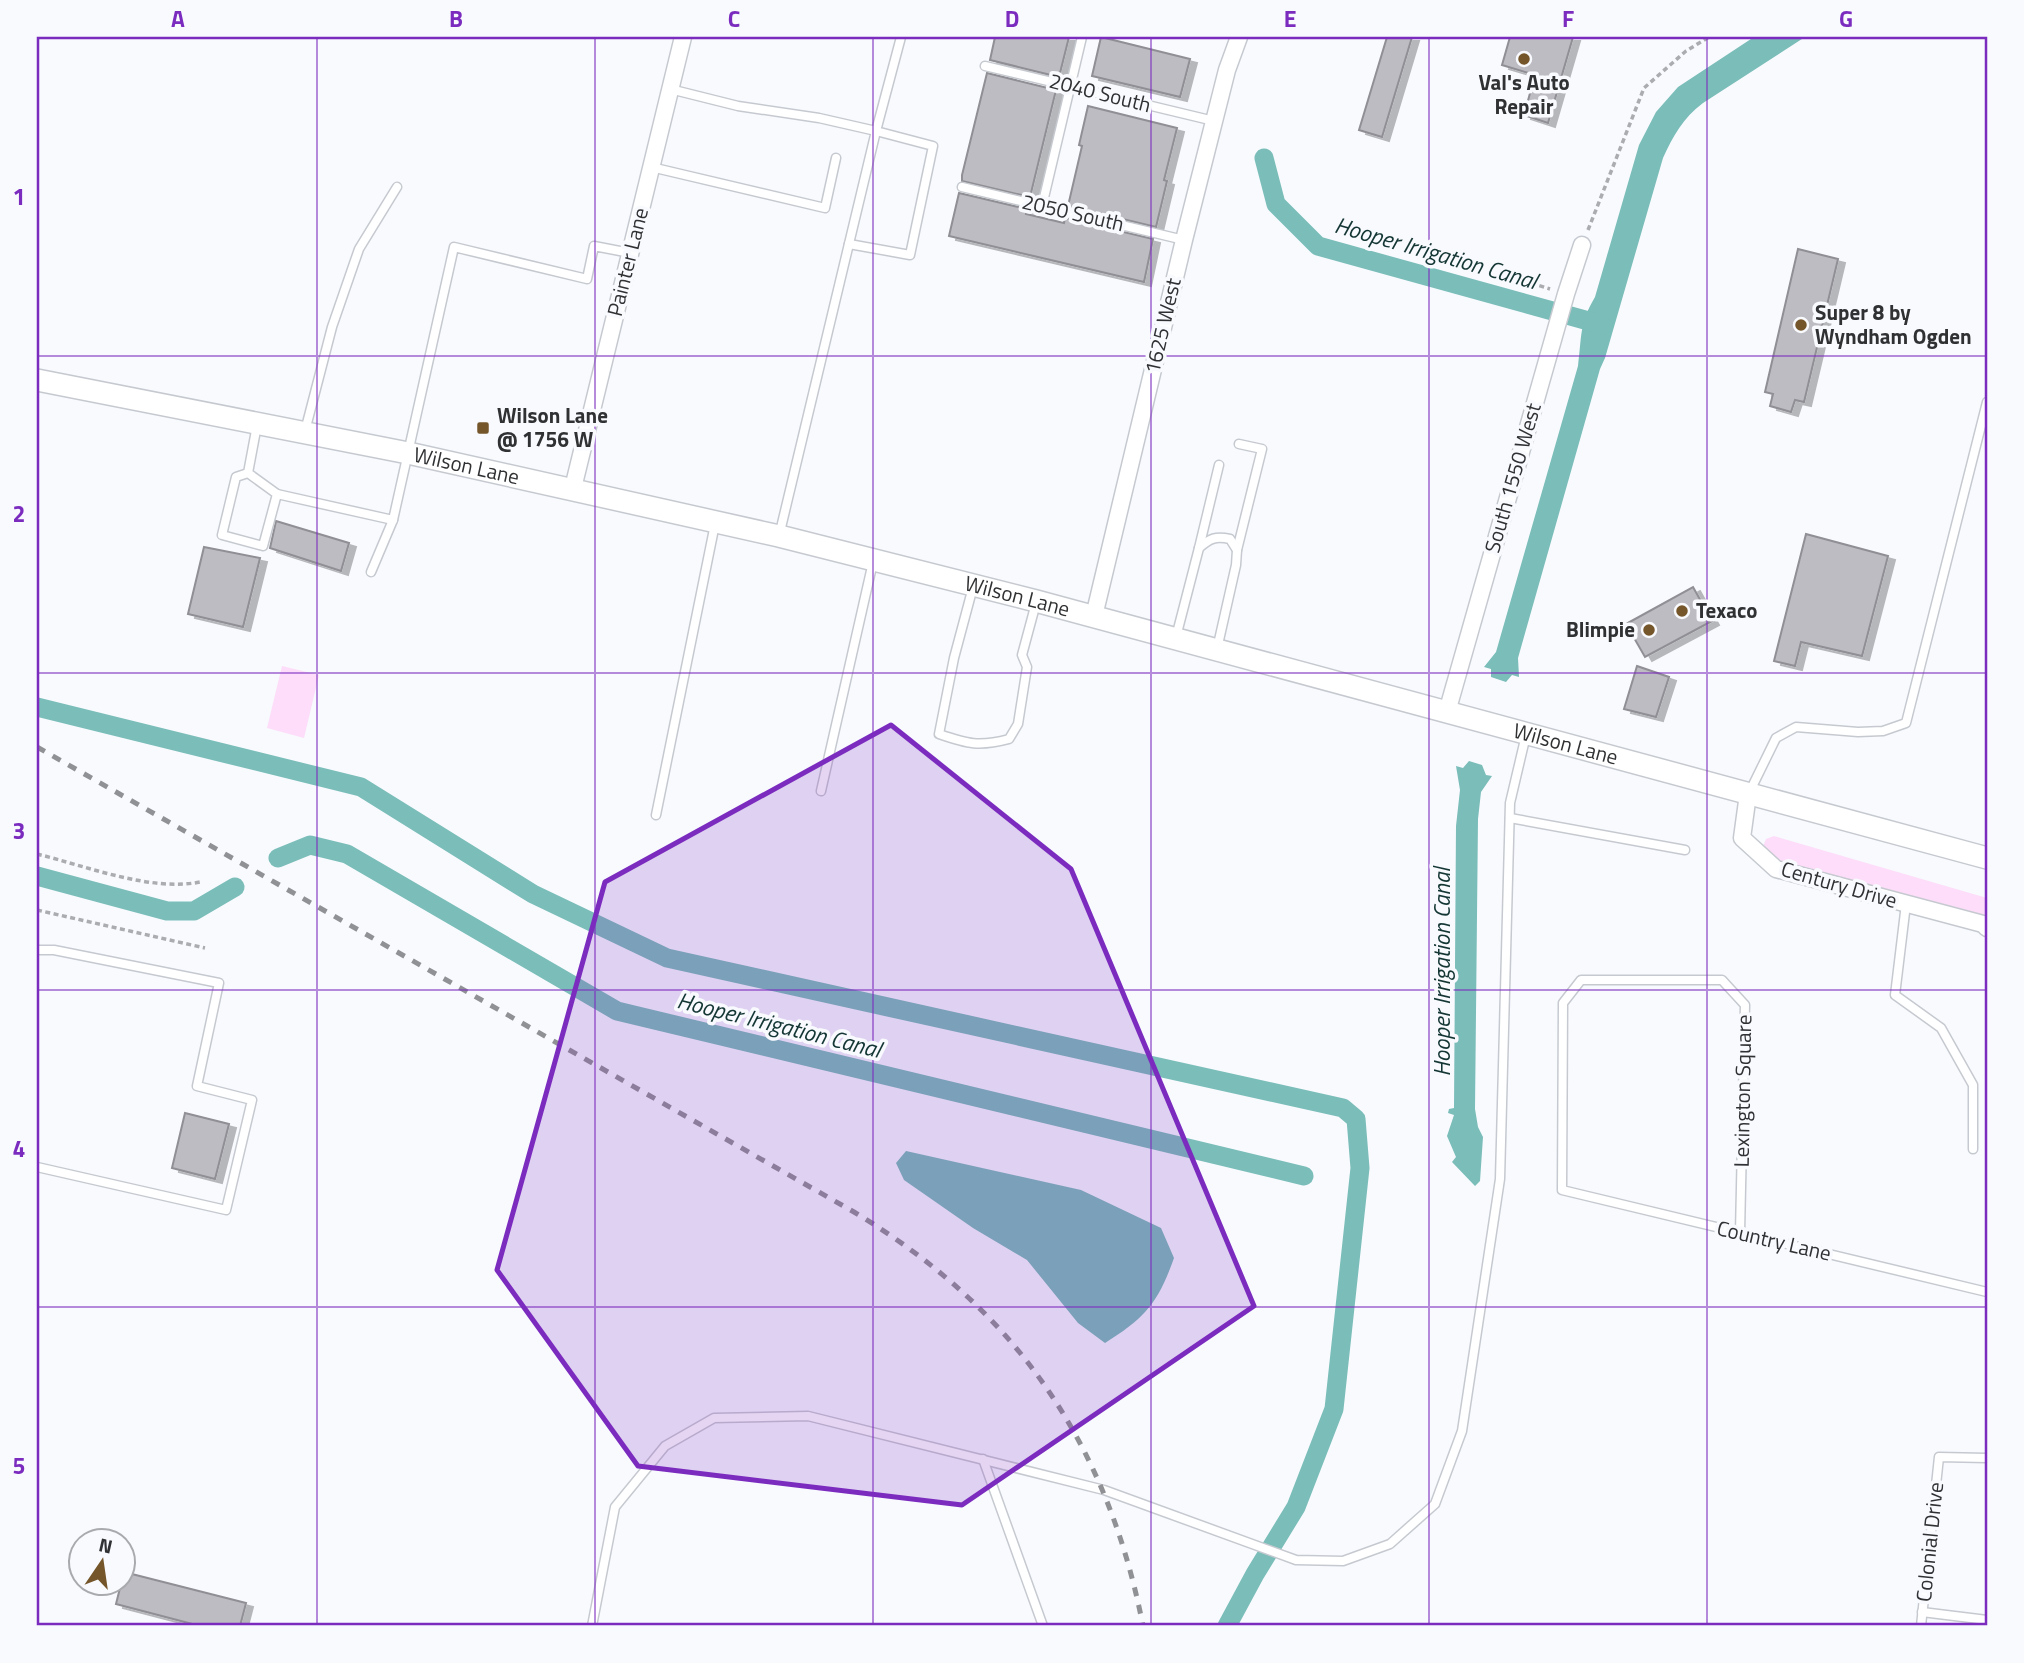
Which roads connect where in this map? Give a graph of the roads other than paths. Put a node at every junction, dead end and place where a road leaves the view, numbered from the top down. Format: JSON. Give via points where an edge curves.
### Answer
{"nodes":[{"id":1,"x":683,"y":37,"type":"edge"},
{"id":2,"x":901,"y":37,"type":"edge"},
{"id":3,"x":1082,"y":37,"type":"edge"},
{"id":4,"x":1239,"y":37,"type":"edge"},
{"id":5,"x":985,"y":66,"type":"dead end"},
{"id":6,"x":1070,"y":86,"type":"junction"},
{"id":7,"x":670,"y":89,"type":"junction"},
{"id":8,"x":1214,"y":121,"type":"junction"},
{"id":9,"x":876,"y":131,"type":"junction"},
{"id":10,"x":836,"y":158,"type":"dead end"},
{"id":11,"x":651,"y":167,"type":"junction"},
{"id":12,"x":397,"y":187,"type":"dead end"},
{"id":13,"x":962,"y":187,"type":"dead end"},
{"id":14,"x":1042,"y":206,"type":"junction"},
{"id":15,"x":1184,"y":240,"type":"junction"},
{"id":16,"x":849,"y":244,"type":"junction"},
{"id":17,"x":1582,"y":245,"type":"road end"},
{"id":18,"x":630,"y":253,"type":"junction"},
{"id":19,"x":37,"y":380,"type":"edge"},
{"id":20,"x":1987,"y":402,"type":"edge"},
{"id":21,"x":257,"y":422,"type":"junction"},
{"id":22,"x":305,"y":431,"type":"junction"},
{"id":23,"x":1239,"y":444,"type":"dead end"},
{"id":24,"x":408,"y":453,"type":"junction"},
{"id":25,"x":1219,"y":465,"type":"dead end"},
{"id":26,"x":248,"y":473,"type":"junction"},
{"id":27,"x":573,"y":488,"type":"junction"},
{"id":28,"x":277,"y":494,"type":"junction"},
{"id":29,"x":393,"y":520,"type":"junction"},
{"id":30,"x":716,"y":521,"type":"junction"},
{"id":31,"x":779,"y":536,"type":"junction"},
{"id":32,"x":1199,"y":548,"type":"junction"},
{"id":33,"x":1237,"y":550,"type":"junction"},
{"id":34,"x":873,"y":559,"type":"junction"},
{"id":35,"x":371,"y":572,"type":"dead end"},
{"id":36,"x":974,"y":584,"type":"junction"},
{"id":37,"x":1036,"y":601,"type":"junction"},
{"id":38,"x":1094,"y":616,"type":"junction"},
{"id":39,"x":1175,"y":638,"type":"junction"},
{"id":40,"x":1217,"y":649,"type":"junction"},
{"id":41,"x":1447,"y":712,"type":"junction"},
{"id":42,"x":1526,"y":734,"type":"junction"},
{"id":43,"x":821,"y":791,"type":"dead end"},
{"id":44,"x":1748,"y":794,"type":"junction"},
{"id":45,"x":656,"y":815,"type":"dead end"},
{"id":46,"x":1510,"y":818,"type":"junction"},
{"id":47,"x":1685,"y":850,"type":"dead end"},
{"id":48,"x":1987,"y":858,"type":"edge"},
{"id":49,"x":1906,"y":904,"type":"junction"},
{"id":50,"x":1987,"y":928,"type":"edge"},
{"id":51,"x":37,"y":950,"type":"edge"},
{"id":52,"x":1973,"y":1149,"type":"dead end"},
{"id":53,"x":37,"y":1167,"type":"edge"},
{"id":54,"x":1562,"y":1190,"type":"joint"},
{"id":55,"x":1740,"y":1233,"type":"junction"},
{"id":56,"x":1987,"y":1292,"type":"edge"},
{"id":57,"x":1987,"y":1458,"type":"edge"},
{"id":58,"x":983,"y":1459,"type":"junction"},
{"id":59,"x":1922,"y":1612,"type":"junction"},
{"id":60,"x":1987,"y":1620,"type":"edge"},
{"id":61,"x":592,"y":1626,"type":"edge"},
{"id":62,"x":1043,"y":1626,"type":"edge"},
{"id":63,"x":1921,"y":1626,"type":"edge"}],
"edges":[{"from":1,"to":7,"type":"street","name":"Painter Lane"},
{"from":2,"to":9,"type":"lane"},
{"from":3,"to":6,"type":"lane"},
{"from":4,"to":8,"type":"street","name":"1625 West"},
{"from":5,"to":6,"type":"lane","name":"2040 South"},
{"from":6,"to":8,"type":"lane","name":"2040 South"},
{"from":6,"to":14,"type":"lane"},
{"from":7,"to":9,"type":"lane"},
{"from":7,"to":11,"type":"street","name":"Painter Lane"},
{"from":8,"to":15,"type":"street","name":"1625 West"},
{"from":9,"to":16,"type":"lane"},
{"from":9,"to":16,"type":"lane","via":[[933,146],[910,255]]},
{"from":10,"to":11,"type":"lane","via":[[825,208]]},
{"from":11,"to":18,"type":"street","name":"Painter Lane"},
{"from":12,"to":22,"type":"lane","via":[[359,249],[332,327]]},
{"from":13,"to":14,"type":"lane","name":"2050 South"},
{"from":14,"to":15,"type":"lane","name":"2050 South"},
{"from":15,"to":38,"type":"street","name":"1625 West"},
{"from":16,"to":31,"type":"lane"},
{"from":17,"to":41,"type":"street","name":"South 1550 West"},
{"from":18,"to":24,"type":"lane","via":[[594,246],[587,279],[454,247]]},
{"from":18,"to":27,"type":"street","name":"Painter Lane"},
{"from":19,"to":21,"type":"main road","name":"Wilson Lane"},
{"from":20,"to":44,"type":"lane","via":[[1906,723],[1883,731],[1858,732],[1796,727],[1776,738]]},
{"from":21,"to":22,"type":"main road","name":"Wilson Lane"},
{"from":21,"to":26,"type":"lane"},
{"from":22,"to":24,"type":"main road","name":"Wilson Lane"},
{"from":23,"to":33,"type":"lane","via":[[1262,449]]},
{"from":24,"to":27,"type":"main road","name":"Wilson Lane"},
{"from":24,"to":29,"type":"lane"},
{"from":25,"to":32,"type":"lane"},
{"from":26,"to":28,"type":"lane"},
{"from":26,"to":28,"type":"lane","via":[[236,477],[222,535],[263,546]]},
{"from":27,"to":30,"type":"main road","name":"Wilson Lane"},
{"from":28,"to":29,"type":"lane"},
{"from":29,"to":35,"type":"lane"},
{"from":30,"to":31,"type":"main road","name":"Wilson Lane"},
{"from":30,"to":45,"type":"lane"},
{"from":31,"to":34,"type":"main road","name":"Wilson Lane"},
{"from":32,"to":33,"type":"lane","via":[[1208,539],[1219,537],[1230,539]]},
{"from":32,"to":39,"type":"lane"},
{"from":33,"to":40,"type":"lane"},
{"from":34,"to":36,"type":"main road","name":"Wilson Lane"},
{"from":34,"to":43,"type":"lane"},
{"from":36,"to":37,"type":"main road","name":"Wilson Lane"},
{"from":36,"to":37,"type":"lane","via":[[939,734],[958,741],[986,745],[1009,738],[1018,724],[1027,667],[1022,655]]},
{"from":37,"to":38,"type":"main road","name":"Wilson Lane"},
{"from":38,"to":39,"type":"main road","name":"Wilson Lane"},
{"from":39,"to":40,"type":"main road","name":"Wilson Lane"},
{"from":40,"to":41,"type":"main road","name":"Wilson Lane"},
{"from":41,"to":42,"type":"main road","name":"Wilson Lane"},
{"from":42,"to":44,"type":"main road","name":"Wilson Lane"},
{"from":42,"to":46,"type":"lane"},
{"from":44,"to":48,"type":"main road","name":"Wilson Lane"},
{"from":44,"to":49,"type":"street","name":"Century Drive","via":[[1742,838],[1776,869]]},
{"from":46,"to":47,"type":"lane"},
{"from":46,"to":58,"type":"lane","via":[[1500,1179],[1462,1431],[1435,1504],[1390,1544],[1343,1561],[1296,1560],[1104,1490]]},
{"from":49,"to":50,"type":"street","name":"Century Drive"},
{"from":49,"to":52,"type":"lane","via":[[1895,995],[1941,1028],[1973,1085]]},
{"from":51,"to":53,"type":"lane","via":[[219,983],[197,1086],[251,1100],[226,1210]]},
{"from":54,"to":55,"type":"lane","name":"Country Lane"},
{"from":54,"to":55,"type":"lane","name":"Lexington Square","via":[[1563,1003],[1581,980],[1723,980],[1745,1005]]},
{"from":55,"to":56,"type":"lane","name":"Country Lane"},
{"from":57,"to":59,"type":"lane","name":"Colonial Drive","via":[[1939,1457]]},
{"from":58,"to":61,"type":"lane","via":[[808,1416],[715,1418],[665,1446],[615,1507]]},
{"from":58,"to":62,"type":"lane"},
{"from":59,"to":60,"type":"lane"},
{"from":59,"to":63,"type":"lane","name":"Colonial Drive"}]}
